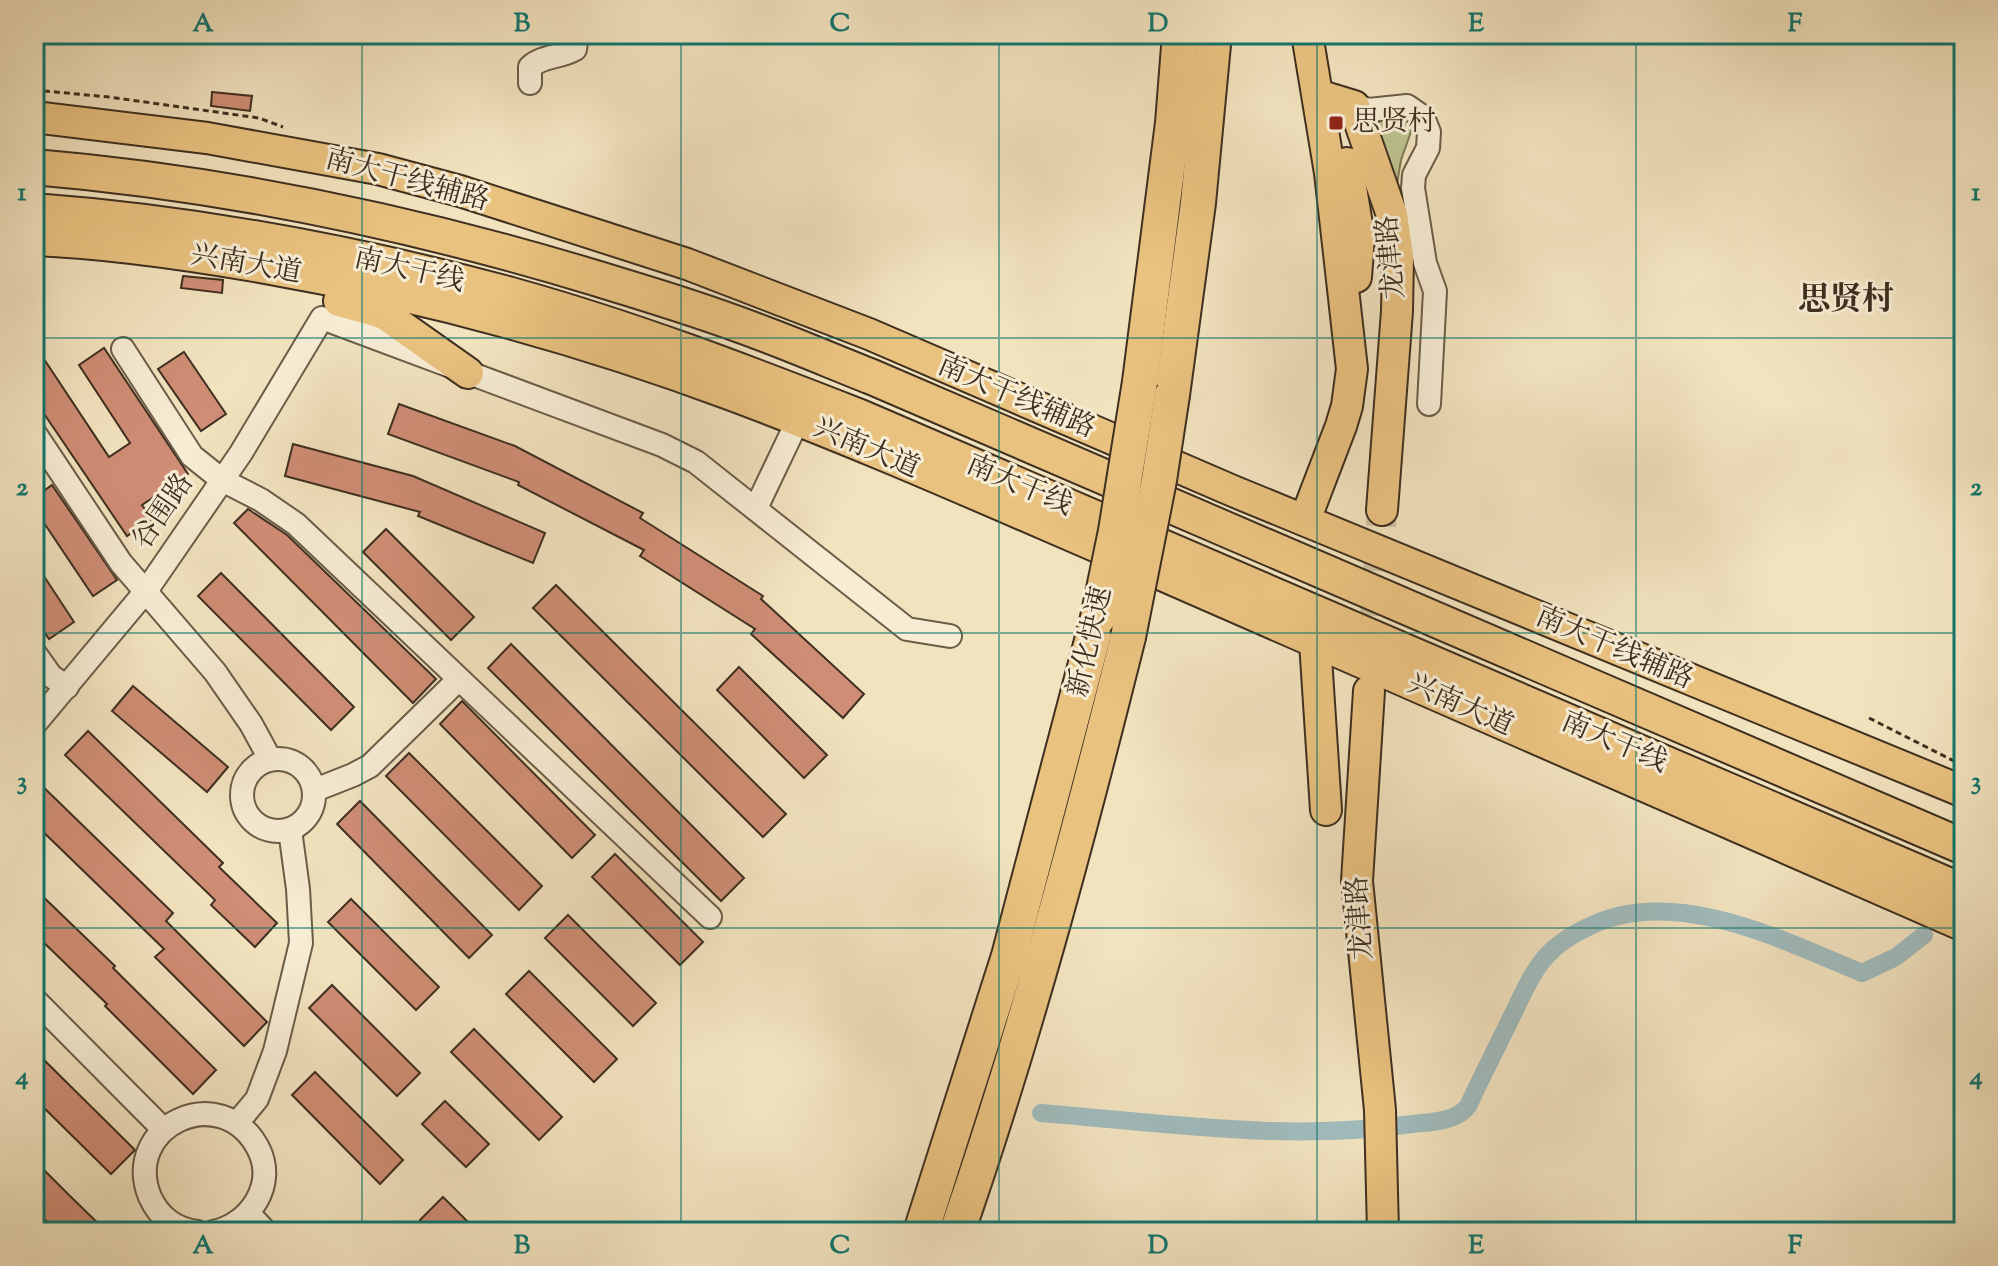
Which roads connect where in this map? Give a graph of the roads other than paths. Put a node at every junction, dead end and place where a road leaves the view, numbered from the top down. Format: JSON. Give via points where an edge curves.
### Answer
{"nodes":[{"id":1,"x":577,"y":34,"type":"edge"},
{"id":2,"x":1180,"y":34,"type":"edge"},
{"id":3,"x":1214,"y":34,"type":"edge"},
{"id":4,"x":1307,"y":34,"type":"edge"},
{"id":5,"x":530,"y":83,"type":"dead end"},
{"id":6,"x":1318,"y":95,"type":"junction"},
{"id":7,"x":1354,"y":106,"type":"junction"},
{"id":8,"x":34,"y":117,"type":"edge"},
{"id":9,"x":1190,"y":123,"type":"junction"},
{"id":10,"x":34,"y":167,"type":"edge"},
{"id":11,"x":34,"y":211,"type":"edge"},
{"id":12,"x":45,"y":240,"type":"edge"},
{"id":13,"x":123,"y":349,"type":"dead end"},
{"id":14,"x":468,"y":373,"type":"junction"},
{"id":15,"x":1429,"y":404,"type":"dead end"},
{"id":16,"x":798,"y":420,"type":"junction"},
{"id":17,"x":34,"y":432,"type":"edge"},
{"id":18,"x":222,"y":480,"type":"junction"},
{"id":19,"x":756,"y":508,"type":"junction"},
{"id":20,"x":1382,"y":510,"type":"tunnel mouth"},
{"id":21,"x":1305,"y":520,"type":"junction"},
{"id":22,"x":146,"y":591,"type":"junction"},
{"id":23,"x":950,"y":636,"type":"dead end"},
{"id":24,"x":1315,"y":642,"type":"junction"},
{"id":25,"x":34,"y":652,"type":"edge"},
{"id":26,"x":459,"y":679,"type":"junction"},
{"id":27,"x":67,"y":687,"type":"junction"},
{"id":28,"x":1369,"y":691,"type":"tunnel mouth"},
{"id":29,"x":34,"y":725,"type":"edge"},
{"id":30,"x":270,"y":759,"type":"junction"},
{"id":31,"x":315,"y":790,"type":"junction"},
{"id":32,"x":1964,"y":792,"type":"edge"},
{"id":33,"x":1326,"y":810,"type":"dead end"},
{"id":34,"x":1675,"y":820,"type":"dead end"},
{"id":35,"x":290,"y":830,"type":"junction"},
{"id":36,"x":1964,"y":847,"type":"edge"},
{"id":37,"x":1960,"y":890,"type":"edge"},
{"id":38,"x":1920,"y":908,"type":"junction"},
{"id":39,"x":710,"y":917,"type":"dead end"},
{"id":40,"x":1964,"y":926,"type":"edge"},
{"id":41,"x":36,"y":1005,"type":"edge"},
{"id":42,"x":237,"y":1123,"type":"junction"},
{"id":43,"x":163,"y":1129,"type":"junction"},
{"id":44,"x":1382,"y":1145,"type":"junction"},
{"id":45,"x":248,"y":1213,"type":"junction"},
{"id":46,"x":164,"y":1227,"type":"edge"},
{"id":47,"x":197,"y":1232,"type":"edge"},
{"id":48,"x":213,"y":1232,"type":"edge"},
{"id":49,"x":266,"y":1232,"type":"edge"},
{"id":50,"x":921,"y":1232,"type":"edge"},
{"id":51,"x":957,"y":1232,"type":"edge"},
{"id":52,"x":1383,"y":1232,"type":"edge"},
{"id":53,"x":1395,"y":1232,"type":"edge"}],
"edges":[{"from":1,"to":5,"type":"street","via":[[575,49],[539,59],[530,67]]},
{"from":2,"to":9,"type":"highway","name":"新化快速"},
{"from":3,"to":9,"type":"highway","name":"新化快速"},
{"from":4,"to":6,"type":"main road"},
{"from":6,"to":7,"type":"main road"},
{"from":6,"to":21,"type":"main road","via":[[1341,142],[1356,210],[1358,252],[1347,406]]},
{"from":7,"to":15,"type":"street","via":[[1407,106],[1423,117],[1429,132],[1413,188],[1423,254],[1435,291]]},
{"from":7,"to":20,"type":"main road","name":"龙津路","via":[[1389,205],[1398,256]]},
{"from":8,"to":21,"type":"main road","name":"南大干线辅路","via":[[263,147],[460,191],[754,288]]},
{"from":9,"to":50,"type":"highway","name":"新化快速","bridge":true,"via":[[1098,618],[1009,956]]},
{"from":9,"to":51,"type":"highway","name":"新化快速","bridge":true,"via":[[1172,395],[1128,637],[1038,979]]},
{"from":10,"to":36,"type":"highway","name":"南大干线","via":[[179,184],[427,230],[758,331]]},
{"from":11,"to":37,"type":"highway","name":"南大干线","via":[[175,226],[323,251],[511,295],[734,367]]},
{"from":12,"to":14,"type":"main road","via":[[245,276],[383,313]]},
{"from":12,"to":16,"type":"main road","name":"兴南大道","via":[[193,255],[430,301],[621,357]]},
{"from":13,"to":18,"type":"street","via":[[192,456]]},
{"from":14,"to":18,"type":"street","name":"谷围路","via":[[322,318]]},
{"from":14,"to":19,"type":"street","via":[[662,445],[696,462]]},
{"from":16,"to":19,"type":"street"},
{"from":16,"to":24,"type":"main road","name":"兴南大道"},
{"from":17,"to":22,"type":"street","via":[[121,563]]},
{"from":18,"to":22,"type":"street","name":"谷围路"},
{"from":18,"to":26,"type":"street","via":[[296,524]]},
{"from":19,"to":23,"type":"street","via":[[907,629]]},
{"from":21,"to":32,"type":"main road","name":"南大干线辅路"},
{"from":22,"to":27,"type":"street","name":"谷围路"},
{"from":22,"to":30,"type":"street","via":[[215,672]]},
{"from":24,"to":33,"type":"main road"},
{"from":24,"to":38,"type":"main road","name":"兴南大道"},
{"from":25,"to":27,"type":"street","via":[[51,676]]},
{"from":26,"to":31,"type":"street","via":[[370,766]]},
{"from":26,"to":39,"type":"street"},
{"from":27,"to":29,"type":"street","name":"谷围路"},
{"from":28,"to":44,"type":"main road","name":"龙津路","via":[[1357,881]]},
{"from":30,"to":31,"type":"street","via":[[294,763]]},
{"from":30,"to":35,"type":"street","via":[[249,773],[243,807],[257,825]]},
{"from":31,"to":35,"type":"street","via":[[308,816]]},
{"from":34,"to":38,"type":"main road"},
{"from":35,"to":42,"type":"street","via":[[301,943],[275,1051],[257,1099]]},
{"from":38,"to":40,"type":"main road","name":"兴南大道"},
{"from":41,"to":43,"type":"street"},
{"from":42,"to":43,"type":"street","via":[[200,1114]]},
{"from":42,"to":45,"type":"street","via":[[251,1136],[264,1171],[262,1190]]},
{"from":43,"to":46,"type":"street","via":[[151,1146],[145,1186]]},
{"from":44,"to":52,"type":"main road","name":"龙津路"},
{"from":44,"to":53,"type":"main road","name":"龙津路"},
{"from":45,"to":48,"type":"street"},
{"from":45,"to":49,"type":"street"},
{"from":46,"to":47,"type":"street"}]}
